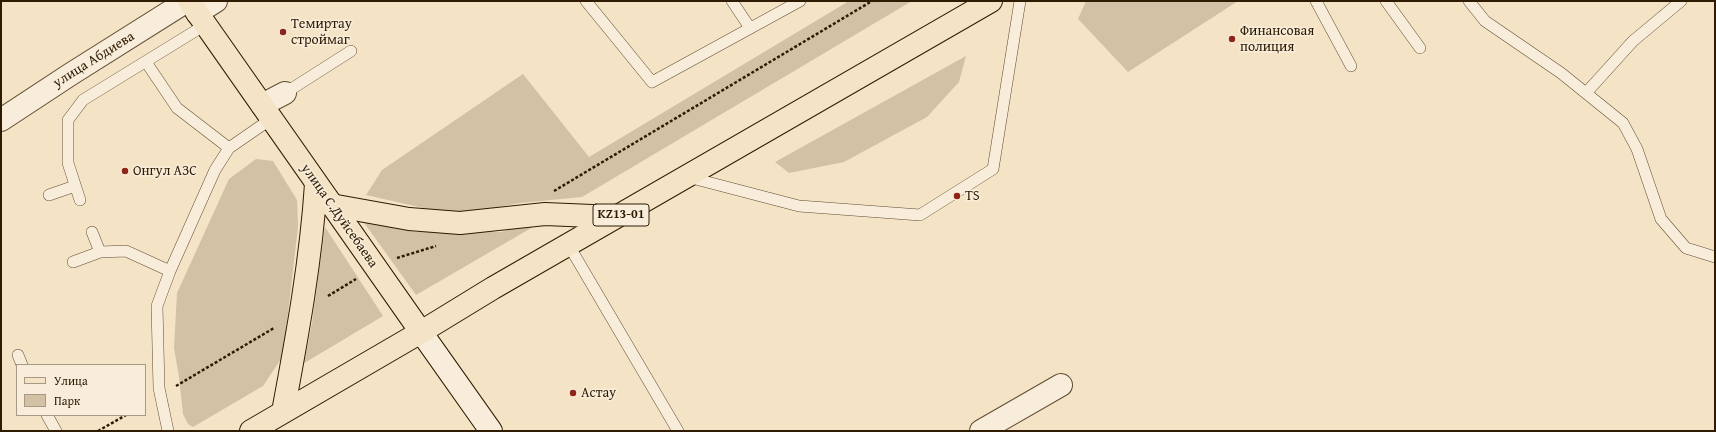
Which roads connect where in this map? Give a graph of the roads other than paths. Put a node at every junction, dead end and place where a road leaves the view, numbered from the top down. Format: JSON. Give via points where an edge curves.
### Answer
{"nodes":[{"id":1,"x":216,"y":1,"type":"edge"},
{"id":2,"x":586,"y":1,"type":"edge"},
{"id":3,"x":732,"y":1,"type":"edge"},
{"id":4,"x":800,"y":1,"type":"edge"},
{"id":5,"x":991,"y":1,"type":"edge"},
{"id":6,"x":1020,"y":1,"type":"edge"},
{"id":7,"x":1316,"y":1,"type":"edge"},
{"id":8,"x":1386,"y":1,"type":"edge"},
{"id":9,"x":1469,"y":1,"type":"edge"},
{"id":10,"x":1682,"y":1,"type":"edge"},
{"id":11,"x":194,"y":10,"type":"edge"},
{"id":12,"x":750,"y":28,"type":"junction"},
{"id":13,"x":1420,"y":48,"type":"dead end"},
{"id":14,"x":351,"y":51,"type":"dead end"},
{"id":15,"x":146,"y":62,"type":"junction"},
{"id":16,"x":1351,"y":66,"type":"dead end"},
{"id":17,"x":285,"y":93,"type":"joint"},
{"id":18,"x":1586,"y":93,"type":"junction"},
{"id":19,"x":266,"y":112,"type":"junction"},
{"id":20,"x":1,"y":120,"type":"edge"},
{"id":21,"x":229,"y":148,"type":"junction"},
{"id":22,"x":687,"y":177,"type":"junction"},
{"id":23,"x":316,"y":184,"type":"junction"},
{"id":24,"x":75,"y":186,"type":"junction"},
{"id":25,"x":49,"y":195,"type":"dead end"},
{"id":26,"x":80,"y":200,"type":"dead end"},
{"id":27,"x":331,"y":206,"type":"junction"},
{"id":28,"x":616,"y":217,"type":"junction"},
{"id":29,"x":92,"y":232,"type":"dead end"},
{"id":30,"x":568,"y":244,"type":"junction"},
{"id":31,"x":100,"y":252,"type":"junction"},
{"id":32,"x":1715,"y":257,"type":"edge"},
{"id":33,"x":73,"y":262,"type":"dead end"},
{"id":34,"x":170,"y":271,"type":"junction"},
{"id":35,"x":420,"y":332,"type":"junction"},
{"id":36,"x":1061,"y":385,"type":"dead end"},
{"id":37,"x":283,"y":412,"type":"junction"},
{"id":38,"x":48,"y":416,"type":"edge"},
{"id":39,"x":56,"y":431,"type":"edge"},
{"id":40,"x":168,"y":431,"type":"edge"},
{"id":41,"x":251,"y":431,"type":"edge"},
{"id":42,"x":491,"y":431,"type":"edge"},
{"id":43,"x":678,"y":431,"type":"edge"},
{"id":44,"x":981,"y":431,"type":"edge"}],
"edges":[{"from":1,"to":11,"type":"street","name":"улица Абдиева"},
{"from":2,"to":12,"type":"lane","via":[[652,82]]},
{"from":3,"to":12,"type":"lane"},
{"from":4,"to":12,"type":"lane"},
{"from":5,"to":22,"type":"main road","number":"KZ13-01"},
{"from":6,"to":22,"type":"lane","via":[[993,169],[920,215],[799,206]]},
{"from":7,"to":16,"type":"lane"},
{"from":8,"to":13,"type":"lane"},
{"from":9,"to":18,"type":"lane","via":[[1484,21]]},
{"from":10,"to":18,"type":"lane","via":[[1633,41]]},
{"from":11,"to":15,"type":"lane"},
{"from":11,"to":19,"type":"main road","name":"улица С.Дуйсебаева"},
{"from":11,"to":20,"type":"street","name":"улица Абдиева","via":[[71,74]]},
{"from":14,"to":17,"type":"lane"},
{"from":15,"to":21,"type":"lane","via":[[177,108]]},
{"from":15,"to":24,"type":"lane","via":[[83,100],[68,120],[68,163]]},
{"from":17,"to":19,"type":"street"},
{"from":18,"to":32,"type":"lane","via":[[1623,123],[1637,149],[1661,219],[1686,248]]},
{"from":19,"to":21,"type":"lane"},
{"from":19,"to":23,"type":"main road","name":"улица С.Дуйсебаева"},
{"from":21,"to":34,"type":"lane","via":[[215,170]]},
{"from":22,"to":28,"type":"main road","number":"KZ13-01"},
{"from":23,"to":27,"type":"main road","name":"улица С.Дуйсебаева"},
{"from":23,"to":37,"type":"main road","via":[[313,234]]},
{"from":24,"to":25,"type":"lane"},
{"from":24,"to":26,"type":"lane"},
{"from":27,"to":28,"type":"main road","via":[[409,219],[460,223],[545,214]]},
{"from":27,"to":35,"type":"main road","name":"улица С.Дуйсебаева"},
{"from":28,"to":30,"type":"main road","number":"KZ13-01"},
{"from":29,"to":31,"type":"lane"},
{"from":30,"to":35,"type":"main road","number":"KZ13-01"},
{"from":30,"to":43,"type":"lane"},
{"from":31,"to":33,"type":"lane"},
{"from":31,"to":34,"type":"lane","via":[[126,251]]},
{"from":34,"to":40,"type":"lane","via":[[157,306],[159,388]]},
{"from":35,"to":37,"type":"main road","number":"KZ13-01"},
{"from":35,"to":42,"type":"street","name":"улица С.Дуйсебаева"},
{"from":36,"to":44,"type":"street"},
{"from":37,"to":41,"type":"main road","number":"KZ13-01"},
{"from":38,"to":39,"type":"lane"}]}
